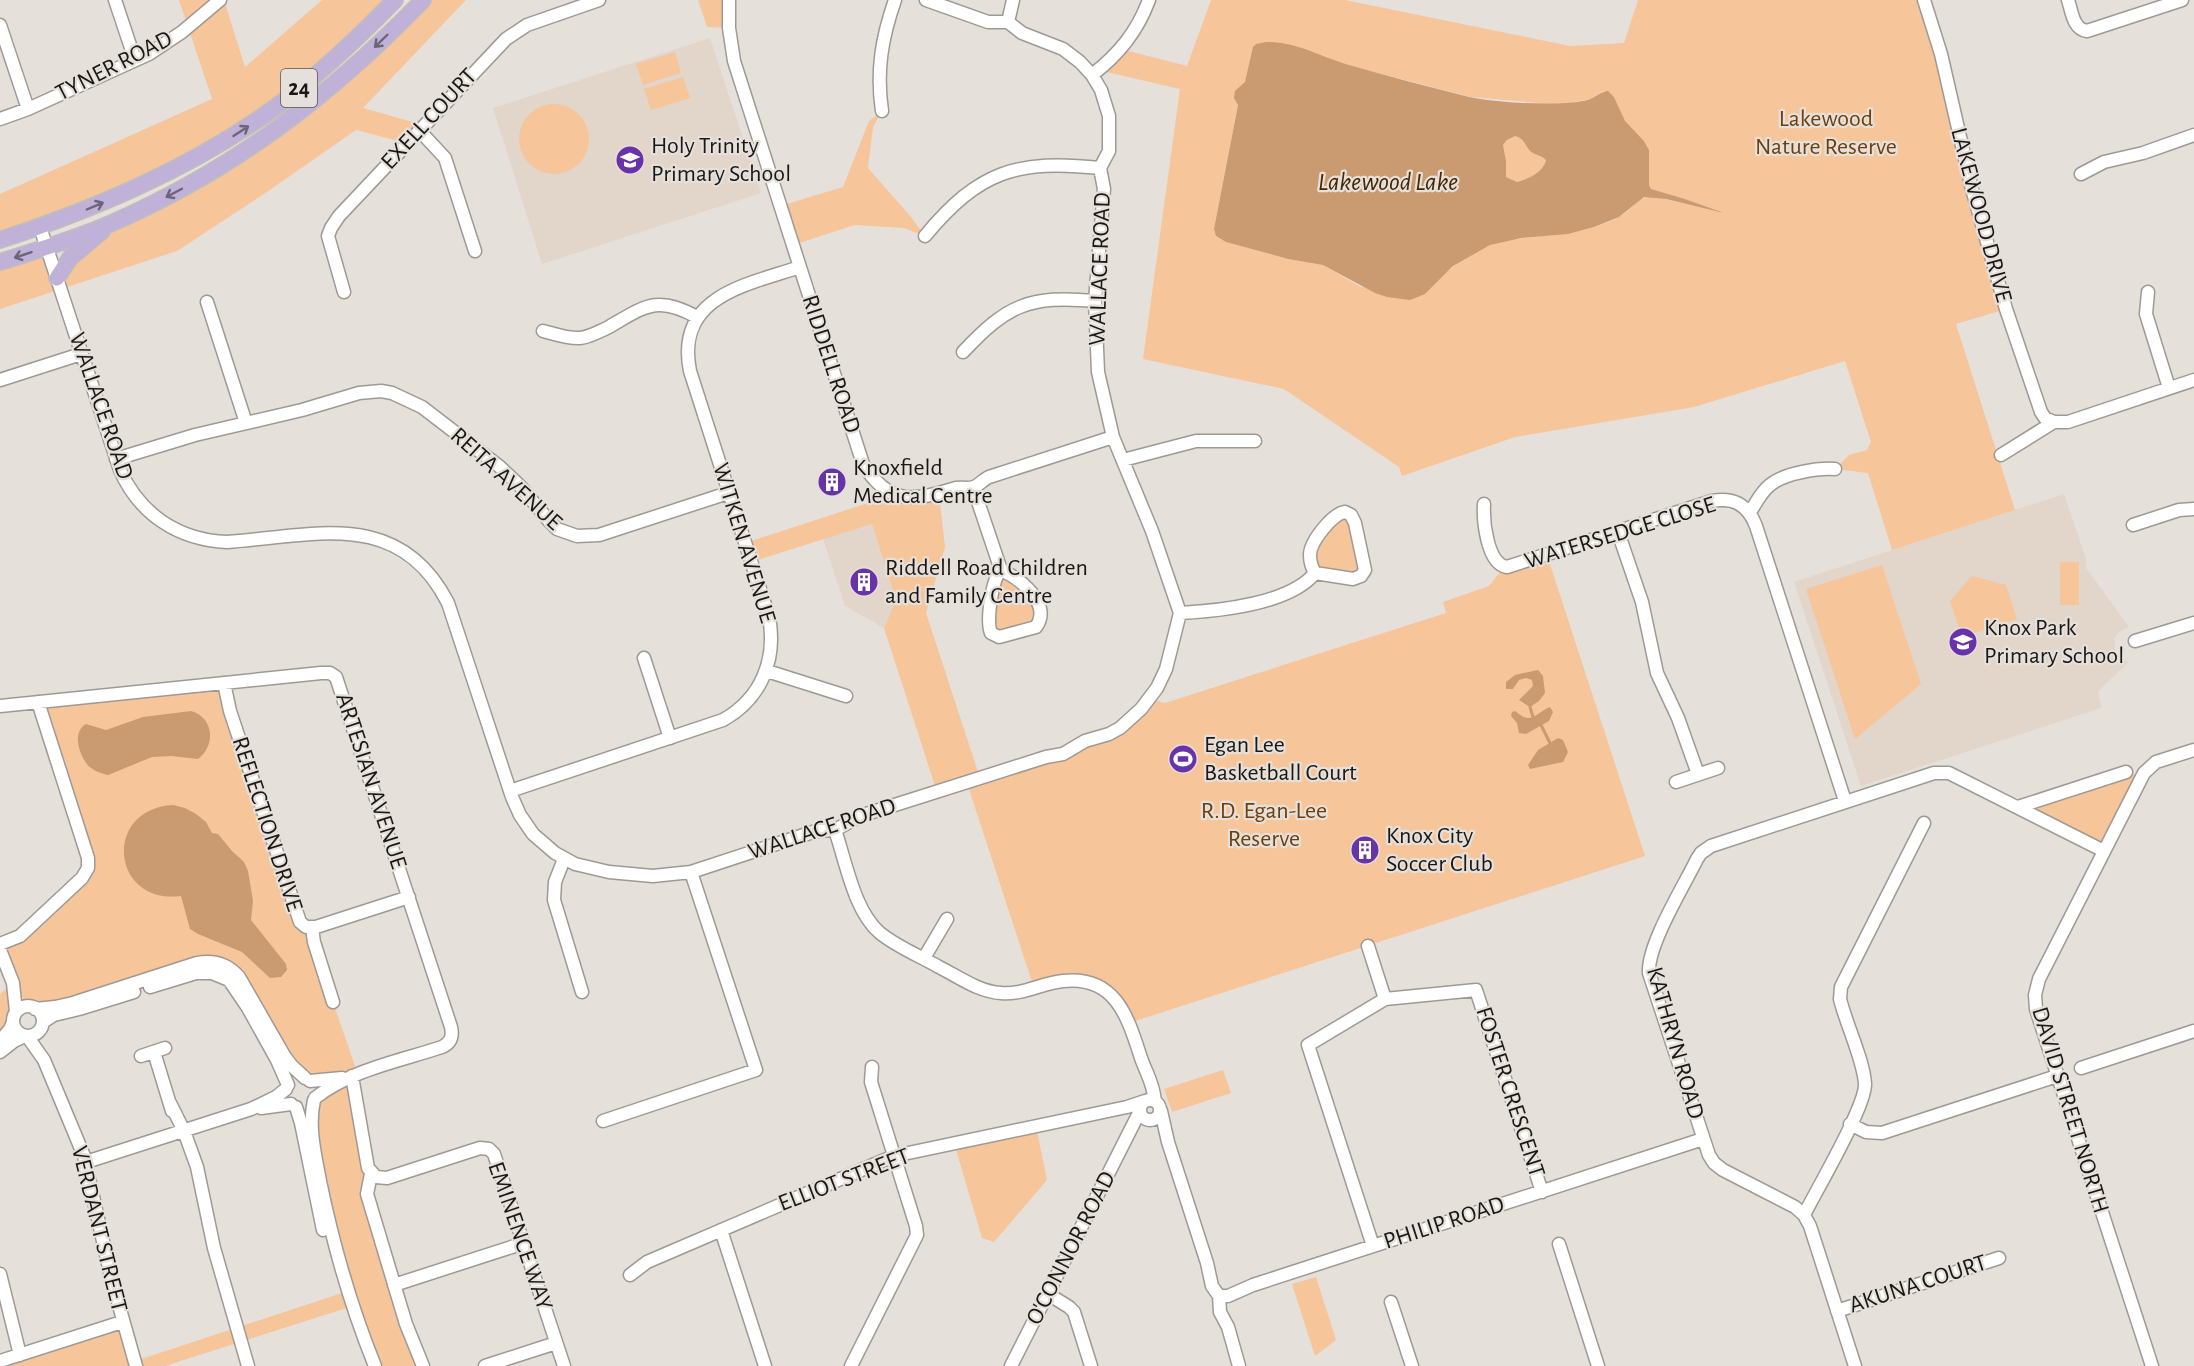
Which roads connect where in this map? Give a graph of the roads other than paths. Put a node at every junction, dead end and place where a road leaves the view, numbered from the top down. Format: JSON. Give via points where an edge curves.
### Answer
{"nodes":[{"id":1,"x":115,"y":0,"type":"edge"},
{"id":2,"x":219,"y":0,"type":"edge"},
{"id":3,"x":395,"y":0,"type":"edge"},
{"id":4,"x":423,"y":0,"type":"edge"},
{"id":5,"x":599,"y":0,"type":"edge"},
{"id":6,"x":729,"y":0,"type":"edge"},
{"id":7,"x":895,"y":0,"type":"edge"},
{"id":8,"x":926,"y":0,"type":"edge"},
{"id":9,"x":1013,"y":0,"type":"edge"},
{"id":10,"x":1149,"y":0,"type":"edge"},
{"id":11,"x":1924,"y":0,"type":"edge"},
{"id":12,"x":2068,"y":0,"type":"edge"},
{"id":13,"x":2182,"y":0,"type":"edge"},
{"id":14,"x":1008,"y":22,"type":"junction"},
{"id":15,"x":0,"y":25,"type":"edge"},
{"id":16,"x":135,"y":60,"type":"junction"},
{"id":17,"x":1092,"y":75,"type":"junction"},
{"id":18,"x":28,"y":109,"type":"junction"},
{"id":19,"x":882,"y":111,"type":"dead end"},
{"id":20,"x":0,"y":119,"type":"edge"},
{"id":21,"x":419,"y":130,"type":"junction"},
{"id":22,"x":2194,"y":135,"type":"edge"},
{"id":23,"x":1100,"y":168,"type":"junction"},
{"id":24,"x":2081,"y":174,"type":"dead end"},
{"id":25,"x":111,"y":223,"type":"junction"},
{"id":26,"x":40,"y":227,"type":"junction"},
{"id":27,"x":925,"y":236,"type":"dead end"},
{"id":28,"x":0,"y":240,"type":"edge"},
{"id":29,"x":47,"y":247,"type":"junction"},
{"id":30,"x":475,"y":251,"type":"dead end"},
{"id":31,"x":0,"y":262,"type":"edge"},
{"id":32,"x":800,"y":267,"type":"junction"},
{"id":33,"x":57,"y":278,"type":"junction"},
{"id":34,"x":344,"y":292,"type":"dead end"},
{"id":35,"x":2148,"y":292,"type":"dead end"},
{"id":36,"x":1095,"y":301,"type":"junction"},
{"id":37,"x":207,"y":302,"type":"dead end"},
{"id":38,"x":698,"y":317,"type":"junction"},
{"id":39,"x":543,"y":331,"type":"dead end"},
{"id":40,"x":963,"y":352,"type":"dead end"},
{"id":41,"x":81,"y":354,"type":"junction"},
{"id":42,"x":0,"y":380,"type":"edge"},
{"id":43,"x":2194,"y":380,"type":"edge"},
{"id":44,"x":2169,"y":388,"type":"junction"},
{"id":45,"x":2054,"y":422,"type":"junction"},
{"id":46,"x":246,"y":423,"type":"junction"},
{"id":47,"x":1113,"y":437,"type":"junction"},
{"id":48,"x":1255,"y":441,"type":"dead end"},
{"id":49,"x":2001,"y":455,"type":"dead end"},
{"id":50,"x":116,"y":459,"type":"junction"},
{"id":51,"x":1122,"y":460,"type":"junction"},
{"id":52,"x":1835,"y":470,"type":"dead end"},
{"id":53,"x":973,"y":487,"type":"junction"},
{"id":54,"x":728,"y":493,"type":"junction"},
{"id":55,"x":1484,"y":504,"type":"dead end"},
{"id":56,"x":2194,"y":509,"type":"edge"},
{"id":57,"x":1750,"y":512,"type":"junction"},
{"id":58,"x":2133,"y":525,"type":"dead end"},
{"id":59,"x":1618,"y":532,"type":"junction"},
{"id":60,"x":1001,"y":570,"type":"junction"},
{"id":61,"x":1316,"y":573,"type":"junction"},
{"id":62,"x":1180,"y":613,"type":"junction"},
{"id":63,"x":2194,"y":623,"type":"edge"},
{"id":64,"x":2135,"y":641,"type":"dead end"},
{"id":65,"x":644,"y":658,"type":"dead end"},
{"id":66,"x":767,"y":671,"type":"junction"},
{"id":67,"x":224,"y":683,"type":"junction"},
{"id":68,"x":846,"y":696,"type":"dead end"},
{"id":69,"x":38,"y":702,"type":"junction"},
{"id":70,"x":0,"y":706,"type":"edge"},
{"id":71,"x":670,"y":738,"type":"junction"},
{"id":72,"x":2194,"y":750,"type":"edge"},
{"id":73,"x":1718,"y":768,"type":"dead end"},
{"id":74,"x":2126,"y":772,"type":"dead end"},
{"id":75,"x":1698,"y":774,"type":"junction"},
{"id":76,"x":1676,"y":782,"type":"dead end"},
{"id":77,"x":510,"y":791,"type":"junction"},
{"id":78,"x":1845,"y":801,"type":"junction"},
{"id":79,"x":2018,"y":807,"type":"junction"},
{"id":80,"x":1924,"y":823,"type":"dead end"},
{"id":81,"x":835,"y":830,"type":"junction"},
{"id":82,"x":2104,"y":851,"type":"junction"},
{"id":83,"x":564,"y":859,"type":"junction"},
{"id":84,"x":691,"y":872,"type":"junction"},
{"id":85,"x":409,"y":897,"type":"junction"},
{"id":86,"x":947,"y":919,"type":"dead end"},
{"id":87,"x":312,"y":928,"type":"junction"},
{"id":88,"x":0,"y":944,"type":"edge"},
{"id":89,"x":1368,"y":946,"type":"dead end"},
{"id":90,"x":0,"y":950,"type":"edge"},
{"id":91,"x":924,"y":958,"type":"junction"},
{"id":92,"x":13,"y":983,"type":"junction"},
{"id":93,"x":582,"y":992,"type":"dead end"},
{"id":94,"x":1385,"y":999,"type":"junction"},
{"id":95,"x":333,"y":1002,"type":"dead end"},
{"id":96,"x":33,"y":1008,"type":"junction"},
{"id":97,"x":14,"y":1017,"type":"junction"},
{"id":98,"x":42,"y":1025,"type":"junction"},
{"id":99,"x":2194,"y":1031,"type":"edge"},
{"id":100,"x":26,"y":1036,"type":"junction"},
{"id":101,"x":0,"y":1041,"type":"edge"},
{"id":102,"x":0,"y":1052,"type":"edge"},
{"id":103,"x":141,"y":1056,"type":"dead end"},
{"id":104,"x":44,"y":1060,"type":"junction"},
{"id":105,"x":872,"y":1066,"type":"dead end"},
{"id":106,"x":2081,"y":1068,"type":"dead end"},
{"id":107,"x":352,"y":1076,"type":"junction"},
{"id":108,"x":2057,"y":1076,"type":"junction"},
{"id":109,"x":308,"y":1079,"type":"junction"},
{"id":110,"x":287,"y":1087,"type":"junction"},
{"id":111,"x":314,"y":1099,"type":"junction"},
{"id":112,"x":293,"y":1105,"type":"junction"},
{"id":113,"x":251,"y":1109,"type":"junction"},
{"id":114,"x":1149,"y":1109,"type":"junction"},
{"id":115,"x":1105,"y":1111,"type":"junction"},
{"id":116,"x":603,"y":1121,"type":"dead end"},
{"id":117,"x":1851,"y":1124,"type":"junction"},
{"id":118,"x":185,"y":1130,"type":"junction"},
{"id":119,"x":1130,"y":1131,"type":"junction"},
{"id":120,"x":1703,"y":1139,"type":"junction"},
{"id":121,"x":894,"y":1156,"type":"junction"},
{"id":122,"x":86,"y":1162,"type":"junction"},
{"id":123,"x":375,"y":1176,"type":"junction"},
{"id":124,"x":1542,"y":1192,"type":"junction"},
{"id":125,"x":1803,"y":1215,"type":"junction"},
{"id":126,"x":721,"y":1230,"type":"junction"},
{"id":127,"x":524,"y":1243,"type":"junction"},
{"id":128,"x":1559,"y":1244,"type":"dead end"},
{"id":129,"x":1373,"y":1246,"type":"junction"},
{"id":130,"x":1999,"y":1258,"type":"dead end"},
{"id":131,"x":0,"y":1274,"type":"edge"},
{"id":132,"x":630,"y":1275,"type":"dead end"},
{"id":133,"x":394,"y":1285,"type":"junction"},
{"id":134,"x":1048,"y":1294,"type":"junction"},
{"id":135,"x":1223,"y":1295,"type":"junction"},
{"id":136,"x":1391,"y":1302,"type":"dead end"},
{"id":137,"x":1837,"y":1311,"type":"junction"},
{"id":138,"x":122,"y":1322,"type":"junction"},
{"id":139,"x":556,"y":1343,"type":"junction"},
{"id":140,"x":21,"y":1355,"type":"junction"},
{"id":141,"x":0,"y":1361,"type":"edge"},
{"id":142,"x":136,"y":1366,"type":"edge"},
{"id":143,"x":248,"y":1366,"type":"edge"},
{"id":144,"x":366,"y":1366,"type":"edge"},
{"id":145,"x":375,"y":1366,"type":"edge"},
{"id":146,"x":423,"y":1366,"type":"edge"},
{"id":147,"x":485,"y":1366,"type":"edge"},
{"id":148,"x":564,"y":1366,"type":"edge"},
{"id":149,"x":765,"y":1366,"type":"edge"},
{"id":150,"x":851,"y":1366,"type":"edge"},
{"id":151,"x":1011,"y":1366,"type":"edge"},
{"id":152,"x":1091,"y":1366,"type":"edge"},
{"id":153,"x":1239,"y":1366,"type":"edge"},
{"id":154,"x":1412,"y":1366,"type":"edge"},
{"id":155,"x":1598,"y":1366,"type":"edge"},
{"id":156,"x":1855,"y":1366,"type":"edge"},
{"id":157,"x":2152,"y":1366,"type":"edge"}],
"edges":[{"from":1,"to":16,"type":"street"},
{"from":2,"to":16,"type":"street","name":"TYNER ROAD","via":[[182,32]]},
{"from":26,"to":3,"type":"main road","number":"24","one_way":true,"via":[[163,176],[237,133],[320,72]]},
{"from":4,"to":25,"type":"main road","number":"24","one_way":true,"via":[[299,114],[207,174]]},
{"from":5,"to":21,"type":"street","name":"EXELL COURT","via":[[513,32]]},
{"from":6,"to":32,"type":"street","name":"RIDDELL ROAD","via":[[734,61]]},
{"from":7,"to":19,"type":"street","via":[[880,55]]},
{"from":8,"to":14,"type":"street","name":"WALLACE ROAD","via":[[988,22]]},
{"from":9,"to":14,"type":"street"},
{"from":10,"to":17,"type":"street","via":[[1128,42]]},
{"from":11,"to":45,"type":"street","name":"LAKEWOOD DRIVE","via":[[2006,309],[2041,412]]},
{"from":12,"to":13,"type":"street","via":[[2077,27],[2088,31]]},
{"from":14,"to":17,"type":"street","name":"WALLACE ROAD","via":[[1022,33],[1063,49]]},
{"from":15,"to":18,"type":"street"},
{"from":16,"to":18,"type":"street","name":"TYNER ROAD"},
{"from":17,"to":23,"type":"street","name":"WALLACE ROAD","via":[[1109,116],[1108,151]]},
{"from":18,"to":20,"type":"street","name":"TYNER ROAD"},
{"from":21,"to":30,"type":"street","via":[[445,158]]},
{"from":21,"to":34,"type":"street","name":"EXELL COURT","via":[[331,228],[329,246]]},
{"from":22,"to":24,"type":"street","via":[[2104,162]]},
{"from":23,"to":27,"type":"street","via":[[1044,164],[1002,174],[965,194]]},
{"from":23,"to":36,"type":"street","name":"WALLACE ROAD","via":[[1104,189]]},
{"from":25,"to":29,"type":"main road","number":"24"},
{"from":25,"to":33,"type":"main road","via":[[70,258]]},
{"from":26,"to":28,"type":"main road","number":"24"},
{"from":26,"to":29,"type":"street","name":"WALLACE ROAD"},
{"from":29,"to":31,"type":"main road","number":"24","one_way":true},
{"from":29,"to":33,"type":"street","name":"WALLACE ROAD"},
{"from":32,"to":38,"type":"street","name":"WITKEN AVENUE","via":[[724,293]]},
{"from":32,"to":53,"type":"street","name":"RIDDELL ROAD","via":[[863,464],[872,478],[892,493],[911,498]]},
{"from":33,"to":41,"type":"street","name":"WALLACE ROAD"},
{"from":35,"to":44,"type":"street","via":[[2146,314]]},
{"from":36,"to":40,"type":"street","via":[[1046,300],[1020,307],[992,323]]},
{"from":36,"to":47,"type":"street","name":"WALLACE ROAD","via":[[1098,372]]},
{"from":37,"to":46,"type":"street"},
{"from":38,"to":39,"type":"street","via":[[677,307],[657,304],[588,337]]},
{"from":38,"to":54,"type":"street","name":"WITKEN AVENUE","via":[[688,345],[688,362]]},
{"from":41,"to":42,"type":"street"},
{"from":41,"to":50,"type":"street","name":"WALLACE ROAD"},
{"from":43,"to":44,"type":"street"},
{"from":44,"to":45,"type":"street","via":[[2068,422]]},
{"from":45,"to":49,"type":"street"},
{"from":46,"to":50,"type":"street","name":"REITA AVENUE"},
{"from":46,"to":54,"type":"street","name":"REITA AVENUE","via":[[358,393],[392,393],[422,407],[487,456],[521,487],[553,525],[577,536],[606,533]]},
{"from":47,"to":51,"type":"street","name":"WALLACE ROAD"},
{"from":47,"to":53,"type":"street","name":"RIDDELL ROAD","via":[[989,477]]},
{"from":48,"to":51,"type":"street","via":[[1182,443]]},
{"from":50,"to":77,"type":"street","name":"WALLACE ROAD","via":[[141,503],[169,527],[190,537],[227,542],[345,533],[379,540],[419,564],[439,587],[452,611]]},
{"from":51,"to":62,"type":"street","name":"WALLACE ROAD"},
{"from":52,"to":57,"type":"street","via":[[1820,468],[1777,480],[1767,487]]},
{"from":53,"to":60,"type":"street"},
{"from":54,"to":66,"type":"street","name":"WITKEN AVENUE","via":[[769,617],[772,644]]},
{"from":55,"to":59,"type":"street","name":"WATERSEDGE CLOSE","via":[[1484,526],[1495,559],[1504,567]]},
{"from":56,"to":58,"type":"street"},
{"from":57,"to":59,"type":"street","name":"WATERSEDGE CLOSE","via":[[1740,504],[1720,500]]},
{"from":57,"to":78,"type":"street","name":"WATERSEDGE CLOSE"},
{"from":59,"to":75,"type":"street","via":[[1642,602],[1657,673]]},
{"from":60,"to":60,"type":"street","via":[[1032,591],[1040,616],[1036,627],[999,637],[988,624],[994,583]]},
{"from":61,"to":61,"type":"street","via":[[1310,559],[1314,543],[1335,516],[1348,513],[1355,523],[1364,573],[1353,579]]},
{"from":61,"to":62,"type":"street","via":[[1298,588],[1263,600]]},
{"from":62,"to":81,"type":"street","name":"WALLACE ROAD","via":[[1161,681],[1142,709],[1117,730],[1063,754],[860,816]]},
{"from":63,"to":64,"type":"street"},
{"from":65,"to":71,"type":"street"},
{"from":66,"to":68,"type":"street"},
{"from":66,"to":71,"type":"street","name":"WITKEN AVENUE","via":[[757,690],[734,714]]},
{"from":67,"to":69,"type":"street","name":"ARTESIAN AVENUE"},
{"from":67,"to":85,"type":"street","name":"ARTESIAN AVENUE","via":[[321,673],[336,677]]},
{"from":67,"to":87,"type":"street","name":"REFLECTION DRIVE","via":[[295,913],[303,926]]},
{"from":69,"to":70,"type":"street","name":"ARTESIAN AVENUE"},
{"from":69,"to":88,"type":"street","via":[[88,868],[20,936]]},
{"from":71,"to":77,"type":"street","name":"WITKEN AVENUE"},
{"from":72,"to":82,"type":"street","name":"DAVID STREET NORTH","via":[[2150,766]]},
{"from":73,"to":75,"type":"street"},
{"from":74,"to":79,"type":"street"},
{"from":75,"to":76,"type":"street"},
{"from":77,"to":83,"type":"street","name":"WALLACE ROAD","via":[[533,834]]},
{"from":78,"to":79,"type":"street","name":"KATHRYN ROAD","via":[[1943,772]]},
{"from":78,"to":120,"type":"street","name":"KATHRYN ROAD","via":[[1706,849],[1697,859],[1653,946],[1649,973]]},
{"from":79,"to":82,"type":"street","name":"KATHRYN ROAD"},
{"from":80,"to":117,"type":"street","via":[[1841,987],[1842,1006],[1865,1082]]},
{"from":81,"to":84,"type":"street","name":"WALLACE ROAD","via":[[816,831]]},
{"from":81,"to":91,"type":"street","via":[[866,917],[886,937]]},
{"from":82,"to":108,"type":"street","name":"DAVID STREET NORTH","via":[[2035,989]]},
{"from":83,"to":84,"type":"street","name":"WALLACE ROAD","via":[[586,868],[626,874],[660,876]]},
{"from":83,"to":93,"type":"street","via":[[555,882],[554,900]]},
{"from":84,"to":116,"type":"street","via":[[756,1070]]},
{"from":85,"to":87,"type":"street","name":"REFLECTION DRIVE"},
{"from":85,"to":107,"type":"street","name":"ARTESIAN AVENUE","via":[[452,1036],[442,1047]]},
{"from":86,"to":91,"type":"street"},
{"from":87,"to":95,"type":"street"},
{"from":89,"to":94,"type":"street"},
{"from":90,"to":92,"type":"street"},
{"from":91,"to":114,"type":"street","via":[[973,985],[999,993],[1022,992],[1062,981],[1099,986],[1124,1011],[1143,1064]]},
{"from":92,"to":96,"type":"street"},
{"from":92,"to":97,"type":"street"},
{"from":94,"to":124,"type":"street","name":"FOSTER CRESCENT","via":[[1476,990]]},
{"from":94,"to":129,"type":"street","name":"FOSTER CRESCENT","via":[[1308,1045]]},
{"from":96,"to":97,"type":"street","via":[[25,1007]]},
{"from":96,"to":98,"type":"street","via":[[41,1014]]},
{"from":96,"to":109,"type":"street","via":[[73,1003],[197,963],[218,963],[239,977],[285,1057]]},
{"from":97,"to":100,"type":"street","via":[[16,1031]]},
{"from":97,"to":101,"type":"street"},
{"from":98,"to":100,"type":"street","via":[[35,1034]]},
{"from":98,"to":104,"type":"street","name":"VERDANT STREET"},
{"from":98,"to":110,"type":"street","via":[[54,1015],[187,975],[212,973],[228,980],[236,989],[280,1066]]},
{"from":99,"to":106,"type":"street"},
{"from":100,"to":102,"type":"street"},
{"from":100,"to":104,"type":"street","name":"VERDANT STREET"},
{"from":103,"to":118,"type":"street","via":[[160,1050],[170,1103]]},
{"from":104,"to":122,"type":"street","name":"VERDANT STREET"},
{"from":105,"to":121,"type":"street","via":[[872,1082]]},
{"from":107,"to":109,"type":"street","name":"ARTESIAN AVENUE"},
{"from":107,"to":111,"type":"street","name":"ARTESIAN AVENUE"},
{"from":107,"to":123,"type":"street","via":[[368,1168]]},
{"from":108,"to":117,"type":"street","via":[[1881,1132],[1866,1132]]},
{"from":108,"to":157,"type":"street","name":"DAVID STREET NORTH"},
{"from":109,"to":110,"type":"street","via":[[296,1078]]},
{"from":109,"to":111,"type":"street","via":[[315,1088]]},
{"from":110,"to":112,"type":"street","via":[[286,1098]]},
{"from":110,"to":113,"type":"street"},
{"from":111,"to":112,"type":"street","via":[[308,1106]]},
{"from":111,"to":145,"type":"street","via":[[311,1130],[328,1219]]},
{"from":112,"to":113,"type":"street"},
{"from":112,"to":144,"type":"street","via":[[301,1123],[328,1250]]},
{"from":113,"to":118,"type":"street"},
{"from":114,"to":115,"type":"street","name":"ELLIOT STREET"},
{"from":114,"to":119,"type":"street"},
{"from":114,"to":135,"type":"street","via":[[1168,1142],[1212,1286]]},
{"from":115,"to":119,"type":"street","via":[[1122,1118]]},
{"from":115,"to":121,"type":"street","name":"ELLIOT STREET"},
{"from":117,"to":125,"type":"street"},
{"from":118,"to":122,"type":"street"},
{"from":118,"to":143,"type":"street"},
{"from":119,"to":134,"type":"street","name":"O'CONNOR ROAD"},
{"from":120,"to":124,"type":"street","name":"PHILIP ROAD"},
{"from":120,"to":125,"type":"street","name":"KATHRYN ROAD","via":[[1719,1167]]},
{"from":121,"to":126,"type":"street","name":"ELLIOT STREET"},
{"from":121,"to":150,"type":"street","via":[[916,1226],[916,1239]]},
{"from":122,"to":138,"type":"street","name":"VERDANT STREET"},
{"from":123,"to":127,"type":"street","name":"EMINENCE WAY","via":[[387,1178],[476,1149],[489,1149],[496,1157]]},
{"from":123,"to":133,"type":"street","via":[[371,1203]]},
{"from":124,"to":129,"type":"street","name":"PHILIP ROAD"},
{"from":125,"to":137,"type":"street"},
{"from":126,"to":132,"type":"street","name":"ELLIOT STREET","via":[[647,1262]]},
{"from":126,"to":149,"type":"street"},
{"from":127,"to":133,"type":"street"},
{"from":127,"to":139,"type":"street","name":"EMINENCE WAY"},
{"from":128,"to":155,"type":"street"},
{"from":129,"to":135,"type":"street","name":"PHILIP ROAD"},
{"from":130,"to":137,"type":"street","name":"AKUNA COURT"},
{"from":131,"to":140,"type":"street"},
{"from":133,"to":146,"type":"street"},
{"from":134,"to":151,"type":"street","name":"O'CONNOR ROAD"},
{"from":134,"to":152,"type":"street","via":[[1074,1312]]},
{"from":135,"to":153,"type":"street","via":[[1220,1312]]},
{"from":136,"to":154,"type":"street"},
{"from":137,"to":156,"type":"street"},
{"from":138,"to":140,"type":"street"},
{"from":138,"to":142,"type":"street","name":"VERDANT STREET"},
{"from":139,"to":147,"type":"street"},
{"from":139,"to":148,"type":"street","name":"EMINENCE WAY"},
{"from":140,"to":141,"type":"street"}]}
